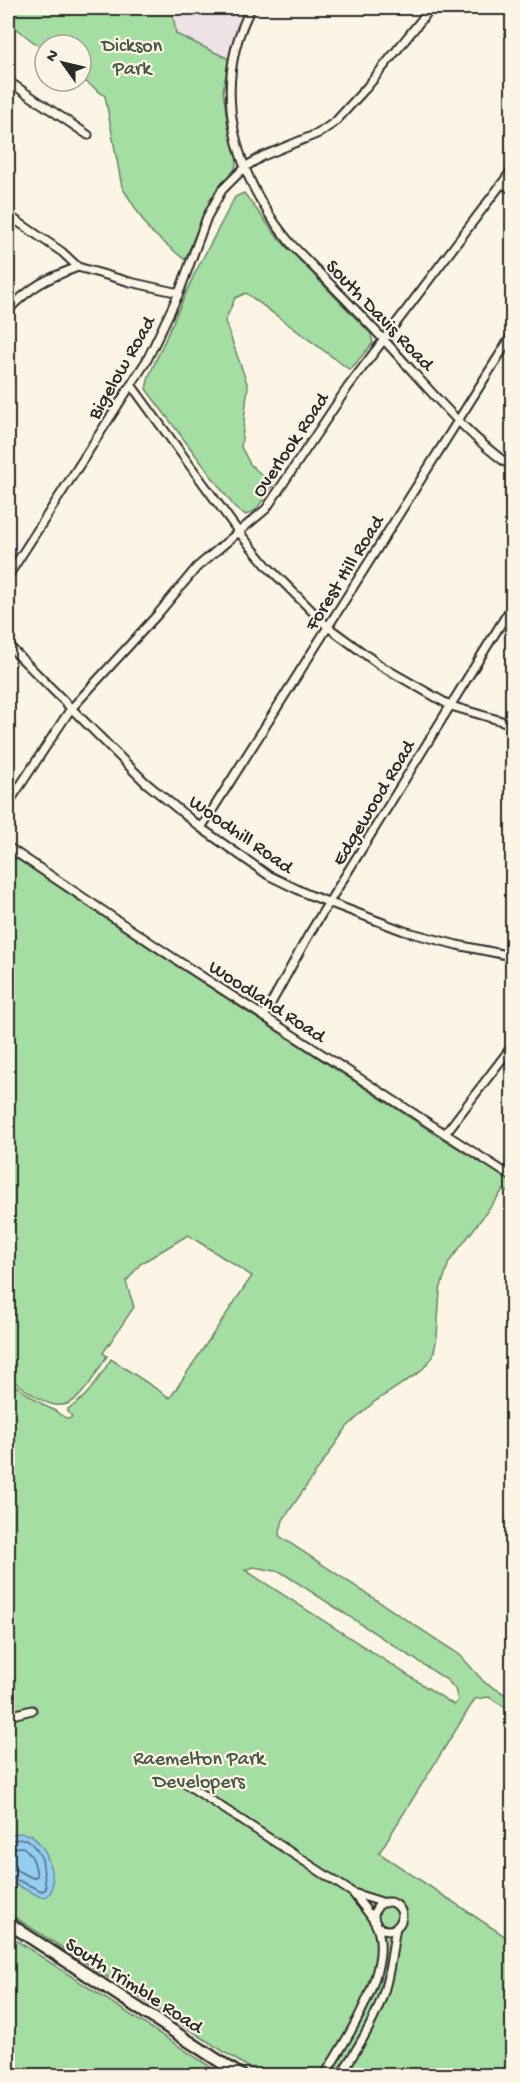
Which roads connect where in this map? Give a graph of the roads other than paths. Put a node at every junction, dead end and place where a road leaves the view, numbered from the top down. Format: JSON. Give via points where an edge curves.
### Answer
{"nodes":[{"id":1,"x":251,"y":8,"type":"edge"},
{"id":2,"x":431,"y":8,"type":"edge"},
{"id":3,"x":8,"y":81,"type":"edge"},
{"id":4,"x":88,"y":135,"type":"dead end"},
{"id":5,"x":245,"y":167,"type":"junction"},
{"id":6,"x":513,"y":170,"type":"edge"},
{"id":7,"x":503,"y":184,"type":"junction"},
{"id":8,"x":513,"y":190,"type":"edge"},
{"id":9,"x":8,"y":215,"type":"edge"},
{"id":10,"x":78,"y":267,"type":"junction"},
{"id":11,"x":179,"y":293,"type":"junction"},
{"id":12,"x":8,"y":310,"type":"edge"},
{"id":13,"x":513,"y":335,"type":"edge"},
{"id":14,"x":385,"y":340,"type":"junction"},
{"id":15,"x":132,"y":386,"type":"junction"},
{"id":16,"x":458,"y":420,"type":"junction"},
{"id":17,"x":513,"y":466,"type":"edge"},
{"id":18,"x":238,"y":531,"type":"junction"},
{"id":19,"x":8,"y":576,"type":"edge"},
{"id":20,"x":513,"y":606,"type":"edge"},
{"id":21,"x":328,"y":627,"type":"junction"},
{"id":22,"x":8,"y":645,"type":"edge"},
{"id":23,"x":451,"y":706,"type":"junction"},
{"id":24,"x":70,"y":710,"type":"junction"},
{"id":25,"x":513,"y":724,"type":"edge"},
{"id":26,"x":8,"y":804,"type":"edge"},
{"id":27,"x":201,"y":828,"type":"junction"},
{"id":28,"x":8,"y":847,"type":"edge"},
{"id":29,"x":330,"y":903,"type":"junction"},
{"id":30,"x":513,"y":956,"type":"edge"},
{"id":31,"x":264,"y":1017,"type":"junction"},
{"id":32,"x":513,"y":1046,"type":"edge"},
{"id":33,"x":445,"y":1134,"type":"junction"},
{"id":34,"x":513,"y":1177,"type":"edge"},
{"id":35,"x":32,"y":1710,"type":"dead end"},
{"id":36,"x":8,"y":1716,"type":"edge"},
{"id":37,"x":180,"y":1780,"type":"dead end"},
{"id":38,"x":353,"y":1893,"type":"junction"},
{"id":39,"x":385,"y":1903,"type":"junction"},
{"id":40,"x":8,"y":1923,"type":"edge"},
{"id":41,"x":376,"y":1924,"type":"junction"},
{"id":42,"x":396,"y":1927,"type":"junction"},
{"id":43,"x":242,"y":2076,"type":"edge"},
{"id":44,"x":324,"y":2076,"type":"edge"},
{"id":45,"x":340,"y":2076,"type":"edge"}],
"edges":[{"from":1,"to":5,"type":"street","name":"South Davis Road","via":[[234,56],[229,93],[233,127]]},
{"from":2,"to":5,"type":"street","name":"Bigelow Road","via":[[335,122]]},
{"from":3,"to":4,"type":"street"},
{"from":5,"to":11,"type":"street","name":"Bigelow Road","via":[[222,190],[211,209]]},
{"from":5,"to":14,"type":"street","name":"South Davis Road","via":[[280,231]]},
{"from":6,"to":7,"type":"street","name":"Overlook Road"},
{"from":7,"to":8,"type":"street"},
{"from":7,"to":14,"type":"street","name":"Overlook Road"},
{"from":9,"to":10,"type":"street"},
{"from":10,"to":11,"type":"street"},
{"from":10,"to":12,"type":"street","via":[[28,290]]},
{"from":11,"to":15,"type":"street","name":"Bigelow Road"},
{"from":13,"to":16,"type":"street","name":"Forest Hill Road"},
{"from":14,"to":16,"type":"street","name":"South Davis Road"},
{"from":14,"to":18,"type":"street","name":"Overlook Road","via":[[266,508]]},
{"from":15,"to":18,"type":"street"},
{"from":15,"to":19,"type":"street","name":"Bigelow Road"},
{"from":16,"to":17,"type":"street","name":"South Davis Road"},
{"from":16,"to":21,"type":"street","name":"Forest Hill Road"},
{"from":18,"to":21,"type":"street"},
{"from":18,"to":24,"type":"street","name":"Overlook Road","via":[[197,567]]},
{"from":20,"to":23,"type":"street","name":"Edgewood Road"},
{"from":21,"to":23,"type":"street","via":[[381,666]]},
{"from":21,"to":27,"type":"street","name":"Forest Hill Road"},
{"from":22,"to":24,"type":"street","name":"Woodhill Road"},
{"from":23,"to":25,"type":"street"},
{"from":23,"to":29,"type":"street","name":"Edgewood Road"},
{"from":24,"to":26,"type":"street","name":"Overlook Road"},
{"from":24,"to":27,"type":"street","name":"Woodhill Road","via":[[145,782]]},
{"from":27,"to":29,"type":"street","name":"Woodhill Road","via":[[268,875]]},
{"from":28,"to":31,"type":"street","name":"Woodland Road"},
{"from":29,"to":30,"type":"street","name":"Woodhill Road","via":[[404,931]]},
{"from":29,"to":31,"type":"street","name":"Edgewood Road"},
{"from":31,"to":33,"type":"street","name":"Woodland Road"},
{"from":32,"to":33,"type":"street"},
{"from":33,"to":34,"type":"street","name":"Woodland Road"},
{"from":35,"to":36,"type":"street"},
{"from":37,"to":38,"type":"street"},
{"from":38,"to":39,"type":"street"},
{"from":38,"to":41,"type":"street"},
{"from":39,"to":41,"type":"street","via":[[375,1911]]},
{"from":39,"to":42,"type":"street","via":[[400,1910],[401,1921]]},
{"from":40,"to":43,"type":"main road","name":"South Trimble Road"},
{"from":41,"to":42,"type":"street","via":[[387,1930]]},
{"from":41,"to":44,"type":"street","via":[[379,1950],[368,1998]]},
{"from":42,"to":45,"type":"street","via":[[378,2010]]}]}
